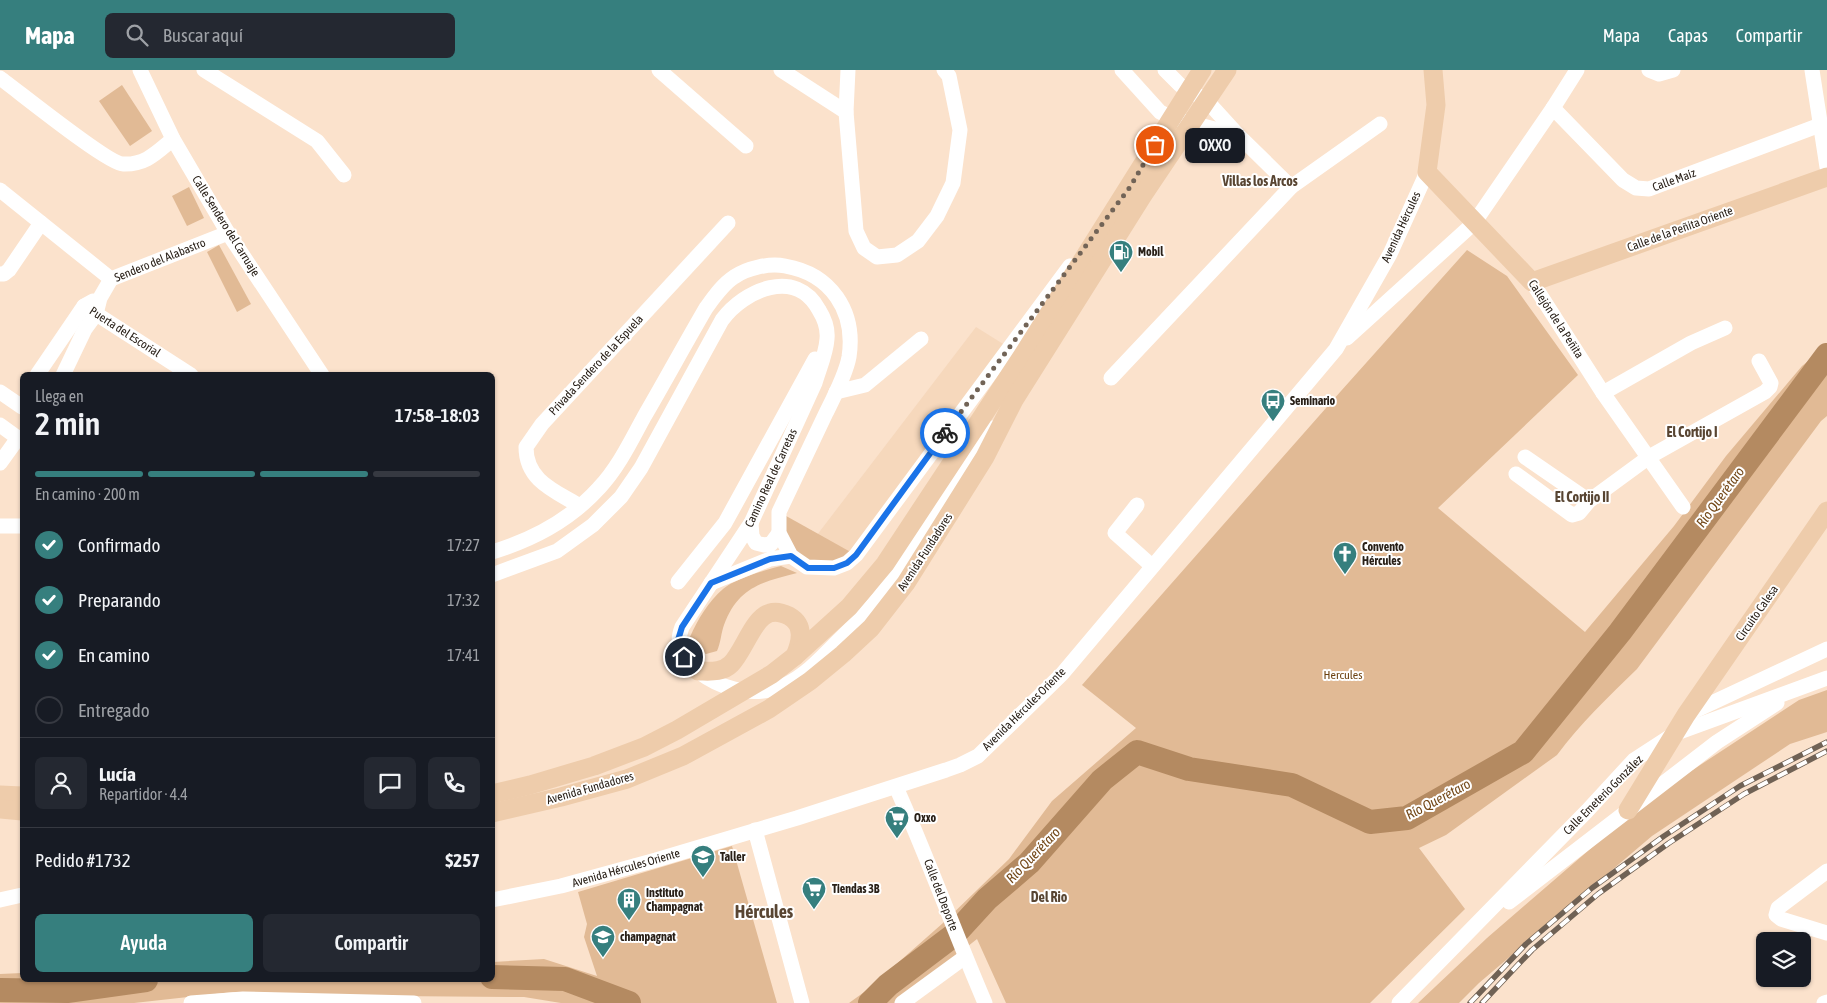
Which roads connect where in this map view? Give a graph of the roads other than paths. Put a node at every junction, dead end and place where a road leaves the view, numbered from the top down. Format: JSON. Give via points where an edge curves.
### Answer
{"nodes":[{"id":1,"x":140,"y":70,"type":"edge"},
{"id":2,"x":204,"y":70,"type":"edge"},
{"id":3,"x":659,"y":70,"type":"edge"},
{"id":4,"x":782,"y":70,"type":"edge"},
{"id":5,"x":848,"y":70,"type":"edge"},
{"id":6,"x":944,"y":70,"type":"edge"},
{"id":7,"x":1122,"y":70,"type":"edge"},
{"id":8,"x":1165,"y":70,"type":"edge"},
{"id":9,"x":1202,"y":70,"type":"edge"},
{"id":10,"x":1227,"y":70,"type":"edge"},
{"id":11,"x":1433,"y":70,"type":"edge"},
{"id":12,"x":1577,"y":70,"type":"edge"},
{"id":13,"x":1649,"y":70,"type":"edge"},
{"id":14,"x":1672,"y":70,"type":"edge"},
{"id":15,"x":1812,"y":70,"type":"edge"},
{"id":16,"x":0,"y":78,"type":"edge"},
{"id":17,"x":1189,"y":89,"type":"junction"},
{"id":18,"x":1553,"y":108,"type":"junction"},
{"id":19,"x":846,"y":112,"type":"junction"},
{"id":20,"x":1200,"y":112,"type":"junction"},
{"id":21,"x":1172,"y":118,"type":"junction"},
{"id":22,"x":1380,"y":124,"type":"dead end"},
{"id":23,"x":1820,"y":125,"type":"junction"},
{"id":24,"x":1238,"y":135,"type":"junction"},
{"id":25,"x":173,"y":139,"type":"junction"},
{"id":26,"x":746,"y":146,"type":"dead end"},
{"id":27,"x":1827,"y":168,"type":"edge"},
{"id":28,"x":1427,"y":172,"type":"junction"},
{"id":29,"x":344,"y":176,"type":"dead end"},
{"id":30,"x":1827,"y":177,"type":"edge"},
{"id":31,"x":1130,"y":187,"type":"junction"},
{"id":32,"x":1290,"y":187,"type":"junction"},
{"id":33,"x":0,"y":190,"type":"edge"},
{"id":34,"x":41,"y":223,"type":"junction"},
{"id":35,"x":1474,"y":223,"type":"junction"},
{"id":36,"x":728,"y":224,"type":"dead end"},
{"id":37,"x":228,"y":233,"type":"junction"},
{"id":38,"x":0,"y":274,"type":"edge"},
{"id":39,"x":111,"y":278,"type":"junction"},
{"id":40,"x":1532,"y":282,"type":"junction"},
{"id":41,"x":90,"y":310,"type":"junction"},
{"id":42,"x":1725,"y":328,"type":"dead end"},
{"id":43,"x":827,"y":338,"type":"junction"},
{"id":44,"x":921,"y":339,"type":"dead end"},
{"id":45,"x":1336,"y":349,"type":"junction"},
{"id":46,"x":1759,"y":361,"type":"dead end"},
{"id":47,"x":1320,"y":367,"type":"joint"},
{"id":48,"x":39,"y":372,"type":"edge"},
{"id":49,"x":64,"y":372,"type":"edge"},
{"id":50,"x":186,"y":372,"type":"edge"},
{"id":51,"x":320,"y":372,"type":"edge"},
{"id":52,"x":1111,"y":378,"type":"dead end"},
{"id":53,"x":0,"y":392,"type":"edge"},
{"id":54,"x":836,"y":392,"type":"junction"},
{"id":55,"x":1603,"y":393,"type":"junction"},
{"id":56,"x":1014,"y":400,"type":"junction"},
{"id":57,"x":20,"y":402,"type":"edge"},
{"id":58,"x":0,"y":425,"type":"edge"},
{"id":59,"x":20,"y":440,"type":"edge"},
{"id":60,"x":1525,"y":457,"type":"dead end"},
{"id":61,"x":1649,"y":457,"type":"junction"},
{"id":62,"x":0,"y":464,"type":"edge"},
{"id":63,"x":1516,"y":474,"type":"dead end"},
{"id":64,"x":1589,"y":501,"type":"junction"},
{"id":65,"x":1137,"y":505,"type":"dead end"},
{"id":66,"x":580,"y":506,"type":"junction"},
{"id":67,"x":1683,"y":507,"type":"dead end"},
{"id":68,"x":1827,"y":511,"type":"edge"},
{"id":69,"x":751,"y":523,"type":"junction"},
{"id":70,"x":0,"y":526,"type":"edge"},
{"id":71,"x":20,"y":526,"type":"edge"},
{"id":72,"x":779,"y":533,"type":"junction"},
{"id":73,"x":495,"y":551,"type":"edge"},
{"id":74,"x":791,"y":556,"type":"junction"},
{"id":75,"x":1152,"y":566,"type":"junction"},
{"id":76,"x":495,"y":574,"type":"edge"},
{"id":77,"x":678,"y":582,"type":"dead end"},
{"id":78,"x":711,"y":583,"type":"junction"},
{"id":79,"x":1827,"y":650,"type":"edge"},
{"id":80,"x":795,"y":656,"type":"junction"},
{"id":81,"x":704,"y":676,"type":"junction"},
{"id":82,"x":1827,"y":678,"type":"edge"},
{"id":83,"x":1802,"y":688,"type":"junction"},
{"id":84,"x":1686,"y":715,"type":"junction"},
{"id":85,"x":1674,"y":734,"type":"junction"},
{"id":86,"x":896,"y":787,"type":"junction"},
{"id":87,"x":495,"y":793,"type":"edge"},
{"id":88,"x":0,"y":795,"type":"edge"},
{"id":89,"x":20,"y":796,"type":"edge"},
{"id":90,"x":0,"y":809,"type":"edge"},
{"id":91,"x":1628,"y":810,"type":"junction"},
{"id":92,"x":20,"y":811,"type":"edge"},
{"id":93,"x":1587,"y":811,"type":"junction"},
{"id":94,"x":495,"y":812,"type":"edge"},
{"id":95,"x":755,"y":830,"type":"junction"},
{"id":96,"x":1602,"y":830,"type":"junction"},
{"id":97,"x":1827,"y":871,"type":"edge"},
{"id":98,"x":20,"y":895,"type":"edge"},
{"id":99,"x":495,"y":899,"type":"edge"},
{"id":100,"x":0,"y":900,"type":"edge"},
{"id":101,"x":1827,"y":933,"type":"edge"},
{"id":102,"x":1463,"y":938,"type":"junction"},
{"id":103,"x":963,"y":953,"type":"junction"},
{"id":104,"x":191,"y":1003,"type":"edge"},
{"id":105,"x":414,"y":1003,"type":"edge"},
{"id":106,"x":802,"y":1003,"type":"edge"},
{"id":107,"x":902,"y":1003,"type":"edge"},
{"id":108,"x":984,"y":1003,"type":"edge"},
{"id":109,"x":1399,"y":1003,"type":"edge"}],
"edges":[{"from":1,"to":25,"type":"street","name":"Calle Sendero del Carruaje"},
{"from":2,"to":29,"type":"street","via":[[317,142]]},
{"from":3,"to":26,"type":"street"},
{"from":4,"to":19,"type":"street"},
{"from":5,"to":19,"type":"street"},
{"from":6,"to":19,"type":"street","via":[[949,76],[960,130],[953,183],[937,216],[918,241],[897,255],[877,257],[864,248],[856,231]]},
{"from":7,"to":21,"type":"street","via":[[1156,109]]},
{"from":8,"to":17,"type":"street"},
{"from":9,"to":17,"type":"main road","name":"Avenida Fundadores"},
{"from":10,"to":20,"type":"main road","name":"Avenida Fundadores"},
{"from":11,"to":28,"type":"main road","name":"Avenida Hércules","via":[[1436,105]]},
{"from":12,"to":18,"type":"street"},
{"from":13,"to":14,"type":"street","via":[[1659,74]]},
{"from":15,"to":23,"type":"street"},
{"from":16,"to":25,"type":"street","via":[[94,149],[121,165],[146,161]]},
{"from":17,"to":20,"type":"street"},
{"from":17,"to":21,"type":"main road","name":"Avenida Fundadores"},
{"from":18,"to":23,"type":"street","name":"Calle Maíz","via":[[1623,180],[1636,188],[1649,189]]},
{"from":18,"to":35,"type":"street"},
{"from":20,"to":21,"type":"street"},
{"from":20,"to":24,"type":"street"},
{"from":20,"to":24,"type":"street"},
{"from":20,"to":56,"type":"main road","name":"Avenida Fundadores","via":[[1143,195]]},
{"from":21,"to":31,"type":"main road","name":"Avenida Fundadores"},
{"from":22,"to":32,"type":"street"},
{"from":23,"to":27,"type":"street"},
{"from":24,"to":32,"type":"street"},
{"from":25,"to":37,"type":"street","name":"Calle Sendero del Carruaje"},
{"from":28,"to":35,"type":"main road","name":"Callejón de la Peñita"},
{"from":28,"to":45,"type":"street","name":"Avenida Hércules","via":[[1390,254]]},
{"from":30,"to":40,"type":"main road","name":"Calle de la Peñita Oriente"},
{"from":31,"to":74,"type":"street","via":[[856,555],[834,568],[808,568]]},
{"from":31,"to":80,"type":"main road","name":"Avenida Fundadores","via":[[885,564],[850,607]]},
{"from":32,"to":52,"type":"street"},
{"from":33,"to":34,"type":"street"},
{"from":34,"to":38,"type":"street","via":[[8,270]]},
{"from":34,"to":39,"type":"street"},
{"from":35,"to":40,"type":"main road","name":"Callejón de la Peñita"},
{"from":35,"to":45,"type":"street"},
{"from":36,"to":66,"type":"street","name":"Privada Sendero de la Espuela","via":[[542,424],[526,447],[528,466],[538,479]]},
{"from":37,"to":39,"type":"street","name":"Sendero del Alabastro"},
{"from":37,"to":51,"type":"street","name":"Calle Sendero del Carruaje"},
{"from":39,"to":41,"type":"street","name":"Sendero del Alabastro"},
{"from":40,"to":55,"type":"street","name":"Callejón de la Peñita"},
{"from":41,"to":48,"type":"street","name":"Sendero del Alabastro"},
{"from":41,"to":49,"type":"street","name":"Sendero del Alabastro","via":[[85,329]]},
{"from":41,"to":50,"type":"street","name":"Puerta del Escorial"},
{"from":42,"to":55,"type":"street","via":[[1691,343]]},
{"from":43,"to":69,"type":"street","name":"Camino Real de Carretas","via":[[814,383]]},
{"from":43,"to":76,"type":"street","name":"Camino Real de Carretas","via":[[824,318],[804,291],[783,286],[765,287],[729,310],[641,468],[621,497],[593,525],[557,551]]},
{"from":43,"to":77,"type":"street","via":[[725,522]]},
{"from":44,"to":54,"type":"street","via":[[864,385]]},
{"from":45,"to":47,"type":"street","name":"Avenida Hércules"},
{"from":46,"to":61,"type":"street","via":[[1771,383],[1765,392]]},
{"from":47,"to":75,"type":"street","name":"Avenida Hércules Oriente"},
{"from":53,"to":57,"type":"street"},
{"from":54,"to":66,"type":"street","name":"Camino Real de Carretas","via":[[849,358],[850,332],[844,308],[830,287],[809,272],[783,266],[758,267],[734,277],[706,308],[622,457],[601,486]]},
{"from":54,"to":72,"type":"street","name":"Camino Real de Carretas","via":[[779,512]]},
{"from":55,"to":61,"type":"street","name":"Callejón de la Peñita"},
{"from":56,"to":81,"type":"street","via":[[976,450],[880,597],[814,665],[774,689],[752,692],[733,689]]},
{"from":56,"to":94,"type":"main road","name":"Avenida Fundadores","via":[[985,457],[906,583],[871,628],[810,681],[769,709],[683,756],[627,779]]},
{"from":58,"to":59,"type":"street"},
{"from":59,"to":62,"type":"street"},
{"from":60,"to":64,"type":"street"},
{"from":61,"to":64,"type":"street"},
{"from":61,"to":67,"type":"street","name":"Callejón de la Peñita"},
{"from":63,"to":64,"type":"street","via":[[1572,516]]},
{"from":65,"to":75,"type":"street","via":[[1115,533]]},
{"from":66,"to":73,"type":"street","name":"Camino Real de Carretas","via":[[545,531]]},
{"from":68,"to":84,"type":"main road","name":"Circuito Calesa"},
{"from":69,"to":72,"type":"street","via":[[756,543],[772,544]]},
{"from":69,"to":78,"type":"street","name":"Camino Real de Carretas"},
{"from":70,"to":71,"type":"street"},
{"from":72,"to":74,"type":"street"},
{"from":74,"to":78,"type":"street","via":[[770,559]]},
{"from":75,"to":86,"type":"street","name":"Avenida Hércules Oriente","via":[[1062,674],[978,756]]},
{"from":78,"to":81,"type":"street","name":"Camino Real de Carretas","via":[[682,627],[678,640],[684,657]]},
{"from":79,"to":84,"type":"street"},
{"from":80,"to":81,"type":"main road","via":[[800,643],[800,626],[795,619],[783,613],[771,612],[756,624],[730,666]]},
{"from":80,"to":87,"type":"main road","name":"Avenida Fundadores","via":[[738,695],[644,747],[594,766]]},
{"from":82,"to":83,"type":"street","name":"Calle Emeterio González"},
{"from":83,"to":85,"type":"street","name":"Calle Emeterio González"},
{"from":83,"to":91,"type":"street","name":"Calle Emeterio González","via":[[1717,742]]},
{"from":84,"to":85,"type":"main road","name":"Circuito Calesa"},
{"from":85,"to":91,"type":"main road","name":"Circuito Calesa"},
{"from":85,"to":93,"type":"street","name":"Calle Emeterio González","via":[[1634,760]]},
{"from":86,"to":95,"type":"street","name":"Avenida Hércules Oriente"},
{"from":86,"to":103,"type":"street","name":"Calle del Deporte"},
{"from":88,"to":89,"type":"main road"},
{"from":90,"to":92,"type":"main road"},
{"from":91,"to":96,"type":"street","name":"Calle Emeterio González"},
{"from":93,"to":96,"type":"street","via":[[1589,824]]},
{"from":93,"to":102,"type":"street","name":"Calle Emeterio González"},
{"from":95,"to":99,"type":"street","name":"Avenida Hércules Oriente","via":[[561,886]]},
{"from":95,"to":106,"type":"street"},
{"from":96,"to":102,"type":"street","name":"Calle Emeterio González"},
{"from":97,"to":101,"type":"street","via":[[1778,908],[1776,915]]},
{"from":98,"to":100,"type":"street"},
{"from":102,"to":109,"type":"street","name":"Calle Emeterio González"},
{"from":103,"to":107,"type":"street"},
{"from":103,"to":108,"type":"street","name":"Calle del Deporte"},
{"from":104,"to":105,"type":"street","via":[[244,999]]}]}
